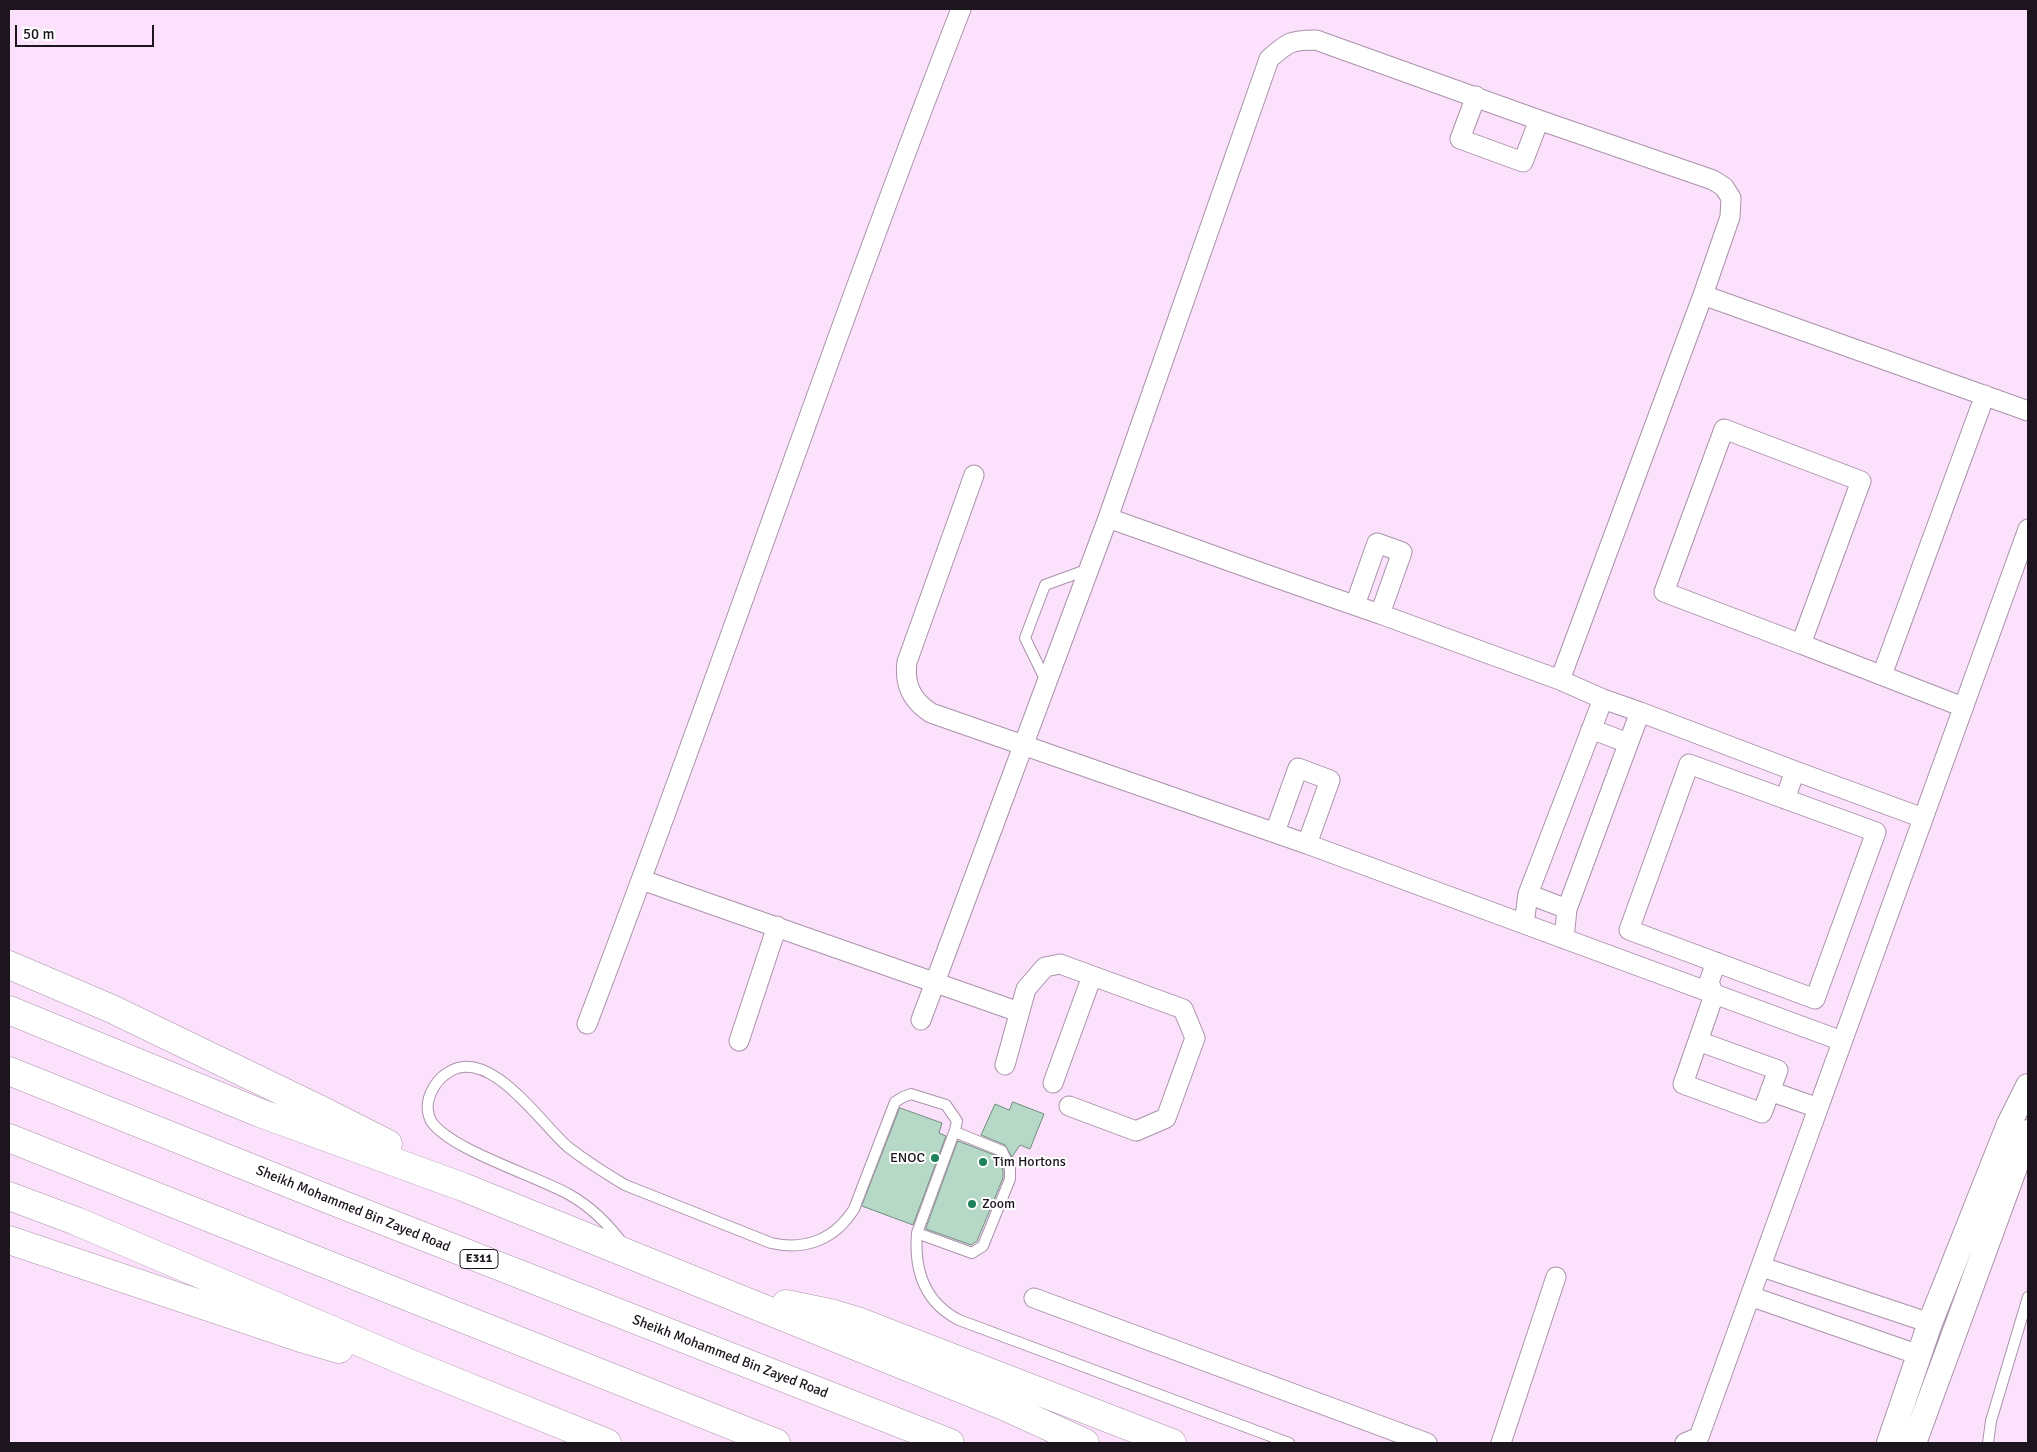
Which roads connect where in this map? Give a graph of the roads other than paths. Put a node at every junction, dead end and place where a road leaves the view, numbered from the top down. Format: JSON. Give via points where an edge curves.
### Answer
{"nodes":[{"id":1,"x":961,"y":9,"type":"edge"},
{"id":2,"x":1476,"y":96,"type":"junction"},
{"id":3,"x":1539,"y":120,"type":"junction"},
{"id":4,"x":1703,"y":295,"type":"junction"},
{"id":5,"x":1985,"y":395,"type":"junction"},
{"id":6,"x":2028,"y":410,"type":"edge"},
{"id":7,"x":974,"y":474,"type":"dead end"},
{"id":8,"x":1108,"y":518,"type":"junction"},
{"id":9,"x":2026,"y":539,"type":"edge"},
{"id":10,"x":1089,"y":569,"type":"junction"},
{"id":11,"x":1355,"y":606,"type":"junction"},
{"id":12,"x":1380,"y":614,"type":"junction"},
{"id":13,"x":1801,"y":644,"type":"junction"},
{"id":14,"x":1882,"y":675,"type":"junction"},
{"id":15,"x":1560,"y":680,"type":"junction"},
{"id":16,"x":1047,"y":682,"type":"junction"},
{"id":17,"x":1603,"y":699,"type":"junction"},
{"id":18,"x":1963,"y":707,"type":"junction"},
{"id":19,"x":1640,"y":712,"type":"junction"},
{"id":20,"x":1591,"y":729,"type":"junction"},
{"id":21,"x":1628,"y":743,"type":"junction"},
{"id":22,"x":1024,"y":744,"type":"junction"},
{"id":23,"x":1795,"y":771,"type":"junction"},
{"id":24,"x":1785,"y":799,"type":"junction"},
{"id":25,"x":1923,"y":818,"type":"junction"},
{"id":26,"x":1276,"y":832,"type":"junction"},
{"id":27,"x":1307,"y":844,"type":"junction"},
{"id":28,"x":642,"y":880,"type":"junction"},
{"id":29,"x":1528,"y":894,"type":"junction"},
{"id":30,"x":1567,"y":908,"type":"junction"},
{"id":31,"x":1524,"y":924,"type":"junction"},
{"id":32,"x":776,"y":926,"type":"junction"},
{"id":33,"x":1564,"y":939,"type":"junction"},
{"id":34,"x":1716,"y":962,"type":"junction"},
{"id":35,"x":9,"y":966,"type":"edge"},
{"id":36,"x":1092,"y":976,"type":"junction"},
{"id":37,"x":935,"y":983,"type":"junction"},
{"id":38,"x":1714,"y":995,"type":"junction"},
{"id":39,"x":9,"y":1010,"type":"edge"},
{"id":40,"x":1019,"y":1012,"type":"junction"},
{"id":41,"x":921,"y":1020,"type":"dead end"},
{"id":42,"x":587,"y":1024,"type":"dead end"},
{"id":43,"x":739,"y":1041,"type":"dead end"},
{"id":44,"x":1698,"y":1041,"type":"junction"},
{"id":45,"x":1842,"y":1041,"type":"junction"},
{"id":46,"x":1005,"y":1065,"type":"dead end"},
{"id":47,"x":9,"y":1070,"type":"edge"},
{"id":48,"x":1053,"y":1083,"type":"dead end"},
{"id":49,"x":2028,"y":1086,"type":"edge"},
{"id":50,"x":1770,"y":1091,"type":"junction"},
{"id":51,"x":1069,"y":1106,"type":"dead end"},
{"id":52,"x":1818,"y":1108,"type":"junction"},
{"id":53,"x":955,"y":1132,"type":"junction"},
{"id":54,"x":2028,"y":1132,"type":"edge"},
{"id":55,"x":9,"y":1138,"type":"edge"},
{"id":56,"x":463,"y":1187,"type":"junction"},
{"id":57,"x":9,"y":1196,"type":"edge"},
{"id":58,"x":917,"y":1233,"type":"junction"},
{"id":59,"x":9,"y":1240,"type":"edge"},
{"id":60,"x":630,"y":1255,"type":"junction"},
{"id":61,"x":1762,"y":1267,"type":"junction"},
{"id":62,"x":1556,"y":1277,"type":"dead end"},
{"id":63,"x":1750,"y":1296,"type":"junction"},
{"id":64,"x":2028,"y":1297,"type":"edge"},
{"id":65,"x":1034,"y":1298,"type":"dead end"},
{"id":66,"x":740,"y":1299,"type":"junction"},
{"id":67,"x":1930,"y":1323,"type":"junction"},
{"id":68,"x":1919,"y":1355,"type":"junction"},
{"id":69,"x":411,"y":1364,"type":"junction"},
{"id":70,"x":607,"y":1443,"type":"edge"},
{"id":71,"x":776,"y":1443,"type":"edge"},
{"id":72,"x":950,"y":1443,"type":"edge"},
{"id":73,"x":1085,"y":1443,"type":"edge"},
{"id":74,"x":1172,"y":1443,"type":"edge"},
{"id":75,"x":1289,"y":1443,"type":"edge"},
{"id":76,"x":1427,"y":1443,"type":"edge"},
{"id":77,"x":1501,"y":1443,"type":"edge"},
{"id":78,"x":1685,"y":1443,"type":"edge"},
{"id":79,"x":1889,"y":1443,"type":"edge"},
{"id":80,"x":1914,"y":1443,"type":"edge"},
{"id":81,"x":1988,"y":1443,"type":"edge"}],
"edges":[{"from":1,"to":28,"type":"street","via":[[891,188]]},
{"from":2,"to":3,"type":"street"},
{"from":2,"to":3,"type":"street","via":[[1460,139],[1523,162]]},
{"from":2,"to":8,"type":"street","via":[[1316,40],[1295,40],[1269,59]]},
{"from":3,"to":4,"type":"street","via":[[1713,180],[1724,187],[1731,198],[1730,217]]},
{"from":4,"to":5,"type":"street"},
{"from":4,"to":15,"type":"street"},
{"from":5,"to":6,"type":"street"},
{"from":5,"to":14,"type":"street"},
{"from":7,"to":22,"type":"street","via":[[907,662],[906,682],[915,700],[931,712]]},
{"from":8,"to":10,"type":"street"},
{"from":8,"to":11,"type":"street"},
{"from":9,"to":18,"type":"street"},
{"from":10,"to":16,"type":"street"},
{"from":10,"to":16,"type":"lane","via":[[1045,585],[1025,638]]},
{"from":11,"to":12,"type":"street"},
{"from":11,"to":12,"type":"street","via":[[1377,543],[1402,552]]},
{"from":12,"to":15,"type":"street"},
{"from":13,"to":13,"type":"street","via":[[1664,592],[1724,429],[1862,481]]},
{"from":13,"to":14,"type":"street"},
{"from":14,"to":18,"type":"street"},
{"from":15,"to":17,"type":"street"},
{"from":16,"to":22,"type":"street"},
{"from":17,"to":19,"type":"street"},
{"from":17,"to":20,"type":"street"},
{"from":18,"to":25,"type":"street"},
{"from":19,"to":21,"type":"street"},
{"from":19,"to":23,"type":"street"},
{"from":20,"to":21,"type":"street"},
{"from":20,"to":29,"type":"street"},
{"from":21,"to":30,"type":"street"},
{"from":22,"to":26,"type":"street"},
{"from":22,"to":37,"type":"street"},
{"from":23,"to":24,"type":"street"},
{"from":23,"to":25,"type":"street"},
{"from":24,"to":34,"type":"street","via":[[1689,764],[1629,930]]},
{"from":24,"to":34,"type":"street","via":[[1876,832],[1815,998]]},
{"from":25,"to":45,"type":"street"},
{"from":26,"to":27,"type":"street"},
{"from":26,"to":27,"type":"street","via":[[1298,768],[1330,780]]},
{"from":27,"to":31,"type":"street"},
{"from":28,"to":32,"type":"street"},
{"from":28,"to":42,"type":"street"},
{"from":29,"to":30,"type":"street"},
{"from":29,"to":31,"type":"street"},
{"from":30,"to":33,"type":"street"},
{"from":31,"to":33,"type":"street"},
{"from":32,"to":37,"type":"street"},
{"from":32,"to":43,"type":"street"},
{"from":33,"to":38,"type":"street"},
{"from":34,"to":38,"type":"street","via":[[1710,982]]},
{"from":35,"to":56,"type":"highway","via":[[112,1009],[319,1109]]},
{"from":36,"to":40,"type":"street","via":[[1060,964],[1045,968],[1026,989]]},
{"from":36,"to":48,"type":"street"},
{"from":36,"to":51,"type":"street","via":[[1183,1009],[1195,1038],[1166,1118],[1136,1131]]},
{"from":37,"to":40,"type":"street"},
{"from":37,"to":41,"type":"street"},
{"from":38,"to":44,"type":"street"},
{"from":38,"to":45,"type":"street"},
{"from":39,"to":56,"type":"highway","via":[[260,1113]]},
{"from":40,"to":46,"type":"street"},
{"from":44,"to":50,"type":"street","via":[[1778,1070]]},
{"from":44,"to":50,"type":"street","via":[[1683,1084],[1762,1113]]},
{"from":45,"to":52,"type":"street"},
{"from":47,"to":72,"type":"highway","name":"Sheikh Mohammed Bin Zayed Road","number":"E311","via":[[346,1207]]},
{"from":49,"to":67,"type":"street","via":[[2009,1124]]},
{"from":50,"to":52,"type":"street"},
{"from":52,"to":61,"type":"street"},
{"from":53,"to":58,"type":"lane"},
{"from":53,"to":58,"type":"lane","via":[[1002,1151],[1010,1169],[1010,1179],[979,1250],[972,1254]]},
{"from":53,"to":60,"type":"lane","via":[[957,1121],[946,1105],[911,1094],[895,1102],[848,1218],[833,1233],[818,1241],[782,1245],[625,1185],[569,1147],[525,1100],[490,1073],[460,1067],[445,1074],[434,1087],[428,1103],[430,1119],[435,1125],[448,1137],[467,1147],[571,1196],[604,1222]]},
{"from":54,"to":80,"type":"street"},
{"from":55,"to":71,"type":"highway"},
{"from":56,"to":60,"type":"highway"},
{"from":57,"to":69,"type":"highway","via":[[76,1221]]},
{"from":58,"to":75,"type":"lane","via":[[921,1279],[932,1299],[949,1314]]},
{"from":59,"to":69,"type":"highway","via":[[300,1338]]},
{"from":60,"to":66,"type":"highway"},
{"from":61,"to":63,"type":"street"},
{"from":61,"to":67,"type":"street"},
{"from":62,"to":77,"type":"street"},
{"from":63,"to":68,"type":"street"},
{"from":63,"to":78,"type":"street","via":[[1700,1437]]},
{"from":64,"to":81,"type":"lane","via":[[1991,1421]]},
{"from":65,"to":76,"type":"street"},
{"from":66,"to":73,"type":"highway","via":[[1004,1406]]},
{"from":66,"to":74,"type":"highway","via":[[801,1306],[860,1322]]},
{"from":67,"to":68,"type":"street"},
{"from":68,"to":79,"type":"street"},
{"from":69,"to":70,"type":"highway"}]}
